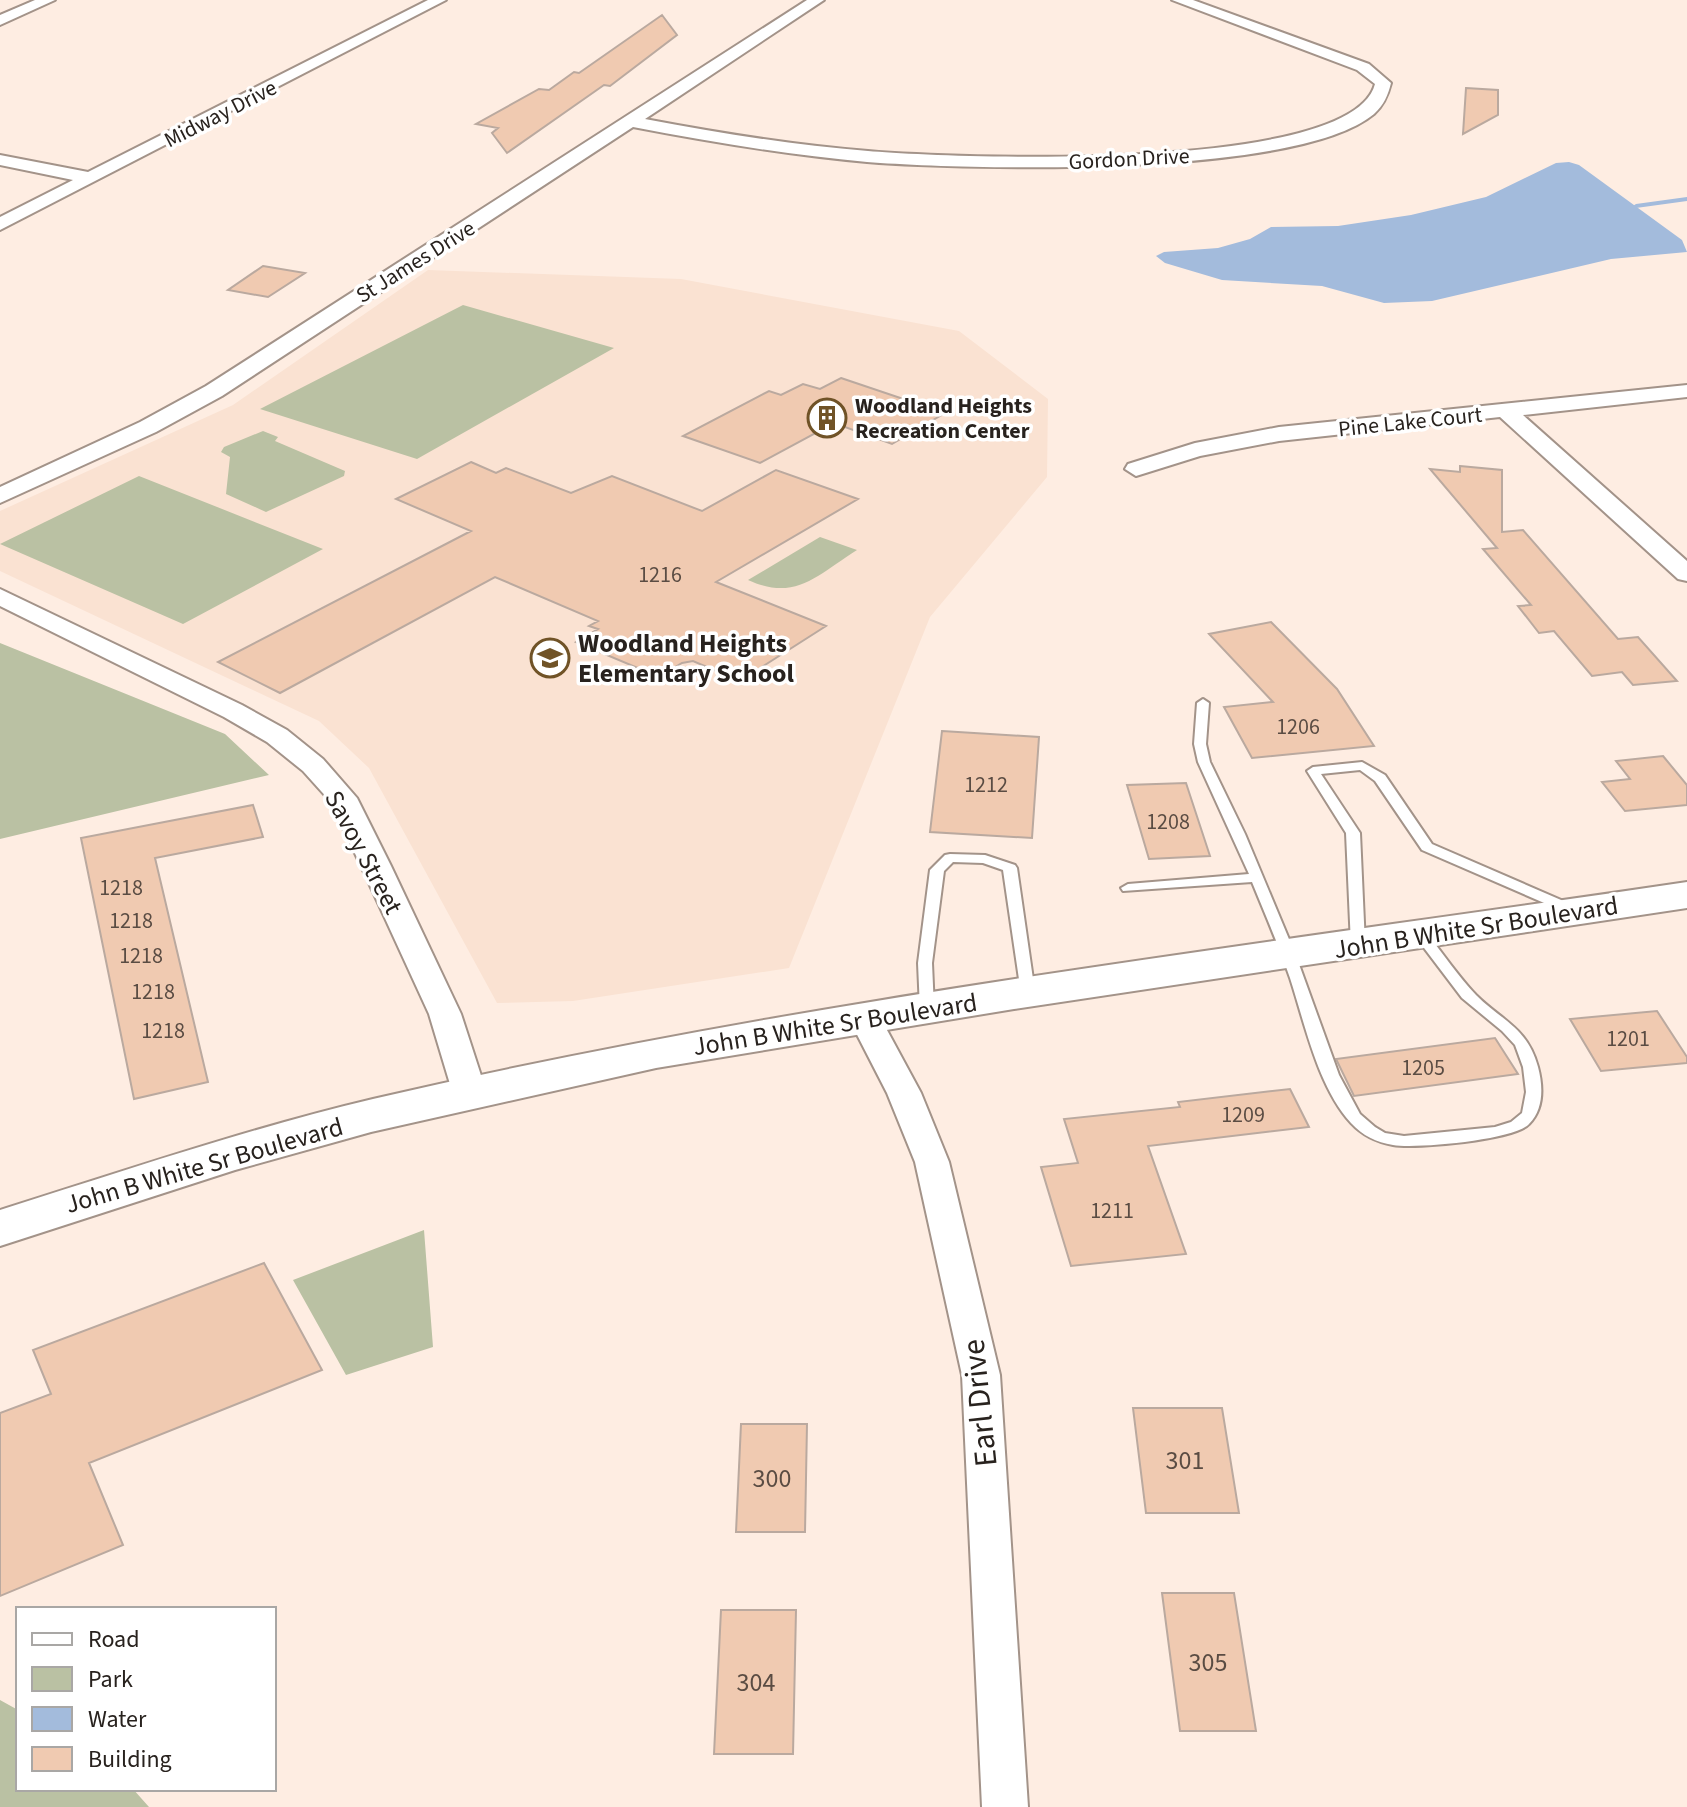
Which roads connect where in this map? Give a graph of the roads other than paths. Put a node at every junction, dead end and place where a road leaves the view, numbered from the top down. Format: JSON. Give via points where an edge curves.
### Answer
{"nodes":[{"id":1,"x":48,"y":0,"type":"edge"},
{"id":2,"x":439,"y":0,"type":"edge"},
{"id":3,"x":817,"y":0,"type":"edge"},
{"id":4,"x":1210,"y":0,"type":"edge"},
{"id":5,"x":1185,"y":2,"type":"edge"},
{"id":6,"x":0,"y":20,"type":"edge"},
{"id":7,"x":630,"y":121,"type":"junction"},
{"id":8,"x":0,"y":160,"type":"edge"},
{"id":9,"x":92,"y":178,"type":"junction"},
{"id":10,"x":0,"y":224,"type":"edge"},
{"id":11,"x":1687,"y":391,"type":"edge"},
{"id":12,"x":1506,"y":411,"type":"junction"},
{"id":13,"x":1136,"y":469,"type":"dead end"},
{"id":14,"x":0,"y":496,"type":"edge"},
{"id":15,"x":1687,"y":574,"type":"edge"},
{"id":16,"x":0,"y":596,"type":"edge"},
{"id":17,"x":1203,"y":703,"type":"dead end"},
{"id":18,"x":1254,"y":878,"type":"junction"},
{"id":19,"x":1128,"y":888,"type":"dead end"},
{"id":20,"x":1687,"y":895,"type":"edge"},
{"id":21,"x":1577,"y":912,"type":"junction"},
{"id":22,"x":1422,"y":936,"type":"junction"},
{"id":23,"x":1358,"y":945,"type":"junction"},
{"id":24,"x":1289,"y":955,"type":"junction"},
{"id":25,"x":1028,"y":993,"type":"junction"},
{"id":26,"x":927,"y":1009,"type":"junction"},
{"id":27,"x":865,"y":1019,"type":"junction"},
{"id":28,"x":470,"y":1094,"type":"junction"},
{"id":29,"x":0,"y":1228,"type":"edge"},
{"id":30,"x":1005,"y":1807,"type":"edge"}],
"edges":[{"from":1,"to":6,"type":"street"},
{"from":2,"to":9,"type":"street","name":"Midway Drive"},
{"from":3,"to":7,"type":"street","name":"St James Drive"},
{"from":4,"to":5,"type":"street"},
{"from":5,"to":7,"type":"street","name":"Gordon Drive","via":[[1363,67],[1383,83],[1380,97],[1350,121],[1267,146],[1059,162],[892,159],[732,140]]},
{"from":7,"to":14,"type":"street","name":"St James Drive","via":[[214,391]]},
{"from":8,"to":9,"type":"street"},
{"from":9,"to":10,"type":"street","name":"Midway Drive"},
{"from":11,"to":12,"type":"street","name":"Pine Lake Court"},
{"from":12,"to":13,"type":"street","name":"Pine Lake Court","via":[[1279,434],[1195,450]]},
{"from":12,"to":15,"type":"street"},
{"from":16,"to":28,"type":"street","name":"Savoy Street","via":[[233,711],[313,765],[343,798],[376,866],[445,1014]]},
{"from":17,"to":18,"type":"lane","via":[[1204,762]]},
{"from":18,"to":19,"type":"lane"},
{"from":18,"to":24,"type":"lane"},
{"from":20,"to":21,"type":"main road","name":"John B White Sr Boulevard"},
{"from":21,"to":22,"type":"main road","name":"John B White Sr Boulevard"},
{"from":21,"to":23,"type":"lane","via":[[1427,847],[1380,778],[1362,766],[1313,771],[1353,833]]},
{"from":22,"to":23,"type":"main road","name":"John B White Sr Boulevard"},
{"from":22,"to":24,"type":"lane","via":[[1476,1003],[1516,1035],[1527,1054],[1532,1105],[1523,1122],[1506,1131],[1413,1141],[1368,1130],[1347,1104],[1322,1052]]},
{"from":23,"to":24,"type":"main road","name":"John B White Sr Boulevard"},
{"from":24,"to":25,"type":"main road","name":"John B White Sr Boulevard"},
{"from":25,"to":26,"type":"main road","name":"John B White Sr Boulevard"},
{"from":25,"to":26,"type":"lane","via":[[1010,868],[985,859],[950,858],[937,870],[925,963]]},
{"from":26,"to":27,"type":"main road","name":"John B White Sr Boulevard"},
{"from":27,"to":28,"type":"main road","name":"John B White Sr Boulevard","via":[[656,1053]]},
{"from":27,"to":30,"type":"street","name":"Earl Drive","via":[[932,1162],[981,1375]]},
{"from":28,"to":29,"type":"main road","name":"John B White Sr Boulevard","via":[[231,1154]]}]}
